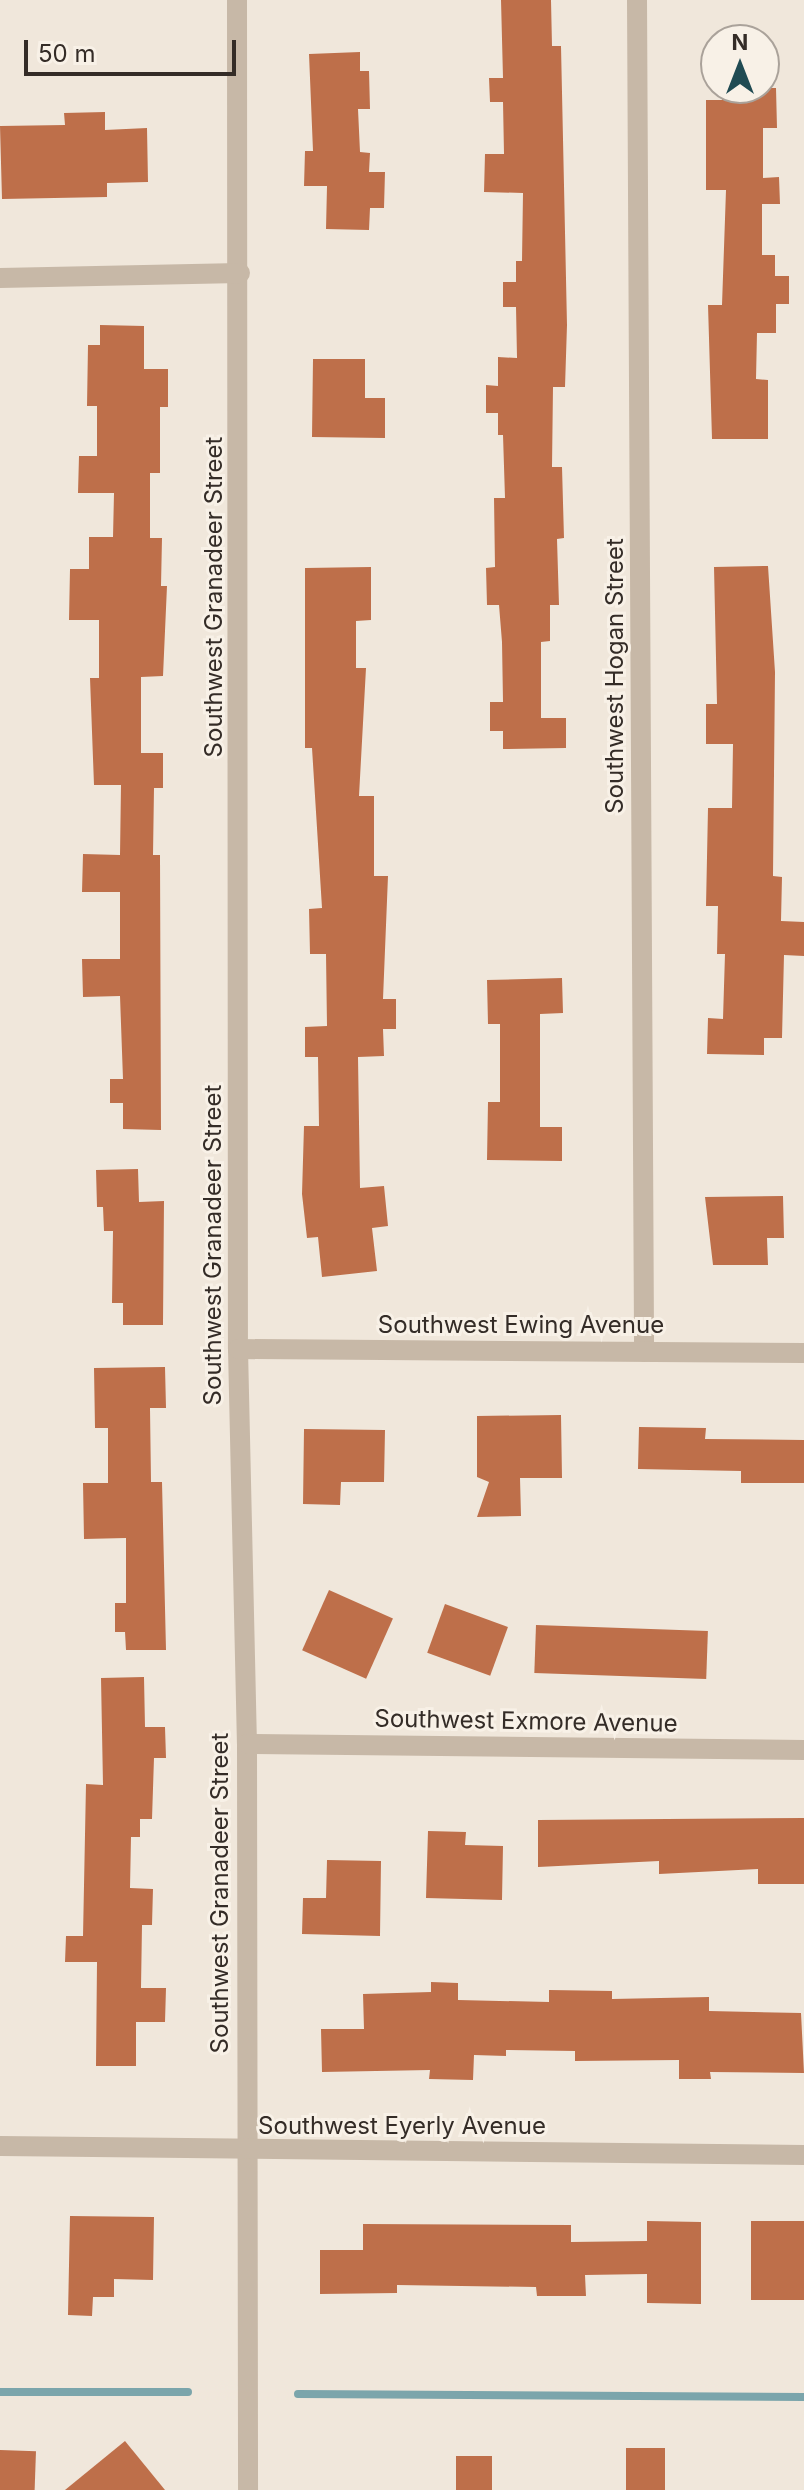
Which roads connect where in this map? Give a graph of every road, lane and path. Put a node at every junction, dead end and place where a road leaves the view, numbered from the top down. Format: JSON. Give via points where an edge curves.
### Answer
{"nodes":[{"id":1,"x":237,"y":0,"type":"edge"},
{"id":2,"x":637,"y":0,"type":"edge"},
{"id":3,"x":240,"y":273,"type":"junction"},
{"id":4,"x":0,"y":278,"type":"edge"},
{"id":5,"x":238,"y":1349,"type":"junction"},
{"id":6,"x":644,"y":1352,"type":"junction"},
{"id":7,"x":804,"y":1353,"type":"edge"},
{"id":8,"x":247,"y":1744,"type":"junction"},
{"id":9,"x":804,"y":1750,"type":"edge"},
{"id":10,"x":0,"y":2146,"type":"edge"},
{"id":11,"x":244,"y":2151,"type":"junction"},
{"id":12,"x":804,"y":2155,"type":"edge"},
{"id":13,"x":248,"y":2490,"type":"edge"}],
"edges":[{"from":1,"to":3,"type":"street","name":"Southwest Granadeer Street"},
{"from":2,"to":6,"type":"street","name":"Southwest Hogan Street"},
{"from":3,"to":4,"type":"street"},
{"from":3,"to":5,"type":"street","name":"Southwest Granadeer Street"},
{"from":5,"to":6,"type":"street","name":"Southwest Ewing Avenue"},
{"from":5,"to":8,"type":"street","name":"Southwest Granadeer Street"},
{"from":6,"to":7,"type":"street","name":"Southwest Ewing Avenue"},
{"from":8,"to":9,"type":"street","name":"Southwest Exmore Avenue"},
{"from":8,"to":11,"type":"street","name":"Southwest Granadeer Street"},
{"from":10,"to":11,"type":"street","name":"Southwest Eyerly Avenue"},
{"from":11,"to":12,"type":"street","name":"Southwest Eyerly Avenue"},
{"from":11,"to":13,"type":"street","name":"Southwest Granadeer Street"}]}
